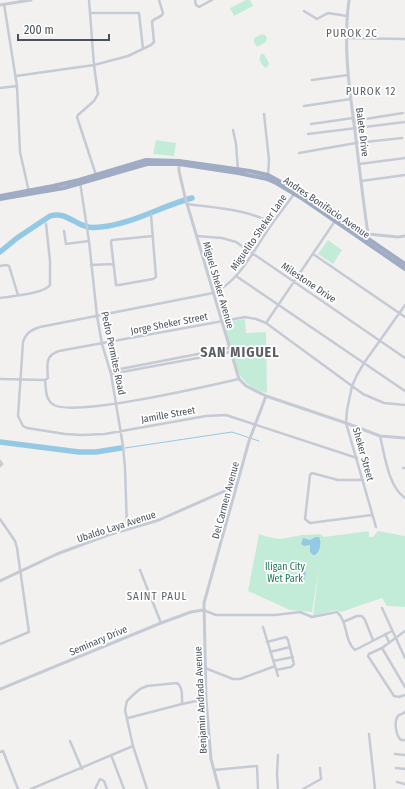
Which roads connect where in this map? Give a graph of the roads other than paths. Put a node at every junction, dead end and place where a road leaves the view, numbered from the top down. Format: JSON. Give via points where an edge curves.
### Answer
{"nodes":[{"id":1,"x":31,"y":0,"type":"edge"},
{"id":2,"x":89,"y":0,"type":"edge"},
{"id":3,"x":159,"y":0,"type":"edge"},
{"id":4,"x":195,"y":0,"type":"edge"},
{"id":5,"x":212,"y":0,"type":"edge"},
{"id":6,"x":349,"y":0,"type":"edge"},
{"id":7,"x":4,"y":3,"type":"edge"},
{"id":8,"x":304,"y":11,"type":"dead end"},
{"id":9,"x":90,"y":13,"type":"junction"},
{"id":10,"x":347,"y":16,"type":"junction"},
{"id":11,"x":346,"y":38,"type":"junction"},
{"id":12,"x":405,"y":38,"type":"edge"},
{"id":13,"x":143,"y":49,"type":"junction"},
{"id":14,"x":94,"y":65,"type":"junction"},
{"id":15,"x":348,"y":75,"type":"junction"},
{"id":16,"x":16,"y":76,"type":"junction"},
{"id":17,"x":312,"y":80,"type":"dead end"},
{"id":18,"x":17,"y":86,"type":"junction"},
{"id":19,"x":0,"y":88,"type":"edge"},
{"id":20,"x":350,"y":100,"type":"junction"},
{"id":21,"x":304,"y":106,"type":"dead end"},
{"id":22,"x":403,"y":113,"type":"dead end"},
{"id":23,"x":264,"y":114,"type":"dead end"},
{"id":24,"x":353,"y":120,"type":"junction"},
{"id":25,"x":405,"y":122,"type":"edge"},
{"id":26,"x":311,"y":124,"type":"dead end"},
{"id":27,"x":355,"y":129,"type":"junction"},
{"id":28,"x":233,"y":130,"type":"dead end"},
{"id":29,"x":308,"y":134,"type":"dead end"},
{"id":30,"x":402,"y":138,"type":"dead end"},
{"id":31,"x":356,"y":143,"type":"junction"},
{"id":32,"x":299,"y":153,"type":"dead end"},
{"id":33,"x":405,"y":158,"type":"edge"},
{"id":34,"x":179,"y":162,"type":"junction"},
{"id":35,"x":359,"y":164,"type":"junction"},
{"id":36,"x":238,"y":170,"type":"junction"},
{"id":37,"x":405,"y":175,"type":"edge"},
{"id":38,"x":97,"y":176,"type":"junction"},
{"id":39,"x":268,"y":177,"type":"junction"},
{"id":40,"x":361,"y":181,"type":"junction"},
{"id":41,"x":80,"y":182,"type":"junction"},
{"id":42,"x":29,"y":193,"type":"junction"},
{"id":43,"x":295,"y":194,"type":"junction"},
{"id":44,"x":0,"y":197,"type":"edge"},
{"id":45,"x":186,"y":201,"type":"junction"},
{"id":46,"x":151,"y":215,"type":"dead end"},
{"id":47,"x":335,"y":221,"type":"junction"},
{"id":48,"x":46,"y":224,"type":"dead end"},
{"id":49,"x":272,"y":224,"type":"junction"},
{"id":50,"x":64,"y":231,"type":"dead end"},
{"id":51,"x":153,"y":236,"type":"junction"},
{"id":52,"x":197,"y":236,"type":"junction"},
{"id":53,"x":405,"y":236,"type":"edge"},
{"id":54,"x":365,"y":237,"type":"junction"},
{"id":55,"x":89,"y":241,"type":"junction"},
{"id":56,"x":252,"y":253,"type":"junction"},
{"id":57,"x":313,"y":254,"type":"junction"},
{"id":58,"x":113,"y":264,"type":"junction"},
{"id":59,"x":405,"y":264,"type":"edge"},
{"id":60,"x":91,"y":265,"type":"junction"},
{"id":61,"x":0,"y":266,"type":"edge"},
{"id":62,"x":405,"y":269,"type":"edge"},
{"id":63,"x":236,"y":276,"type":"junction"},
{"id":64,"x":294,"y":282,"type":"junction"},
{"id":65,"x":213,"y":293,"type":"junction"},
{"id":66,"x":18,"y":295,"type":"junction"},
{"id":67,"x":0,"y":298,"type":"edge"},
{"id":68,"x":278,"y":304,"type":"junction"},
{"id":69,"x":405,"y":305,"type":"edge"},
{"id":70,"x":400,"y":313,"type":"junction"},
{"id":71,"x":97,"y":316,"type":"junction"},
{"id":72,"x":405,"y":317,"type":"edge"},
{"id":73,"x":221,"y":321,"type":"junction"},
{"id":74,"x":266,"y":323,"type":"junction"},
{"id":75,"x":380,"y":340,"type":"junction"},
{"id":76,"x":102,"y":344,"type":"junction"},
{"id":77,"x":229,"y":348,"type":"junction"},
{"id":78,"x":230,"y":352,"type":"junction"},
{"id":79,"x":405,"y":358,"type":"edge"},
{"id":80,"x":364,"y":363,"type":"junction"},
{"id":81,"x":110,"y":373,"type":"junction"},
{"id":82,"x":0,"y":379,"type":"edge"},
{"id":83,"x":239,"y":379,"type":"junction"},
{"id":84,"x":21,"y":380,"type":"junction"},
{"id":85,"x":45,"y":380,"type":"junction"},
{"id":86,"x":352,"y":386,"type":"junction"},
{"id":87,"x":405,"y":391,"type":"edge"},
{"id":88,"x":266,"y":396,"type":"junction"},
{"id":89,"x":116,"y":403,"type":"junction"},
{"id":90,"x":405,"y":405,"type":"edge"},
{"id":91,"x":346,"y":423,"type":"junction"},
{"id":92,"x":255,"y":424,"type":"junction"},
{"id":93,"x":120,"y":431,"type":"junction"},
{"id":94,"x":380,"y":436,"type":"junction"},
{"id":95,"x":405,"y":438,"type":"edge"},
{"id":96,"x":357,"y":458,"type":"junction"},
{"id":97,"x":0,"y":461,"type":"edge"},
{"id":98,"x":0,"y":466,"type":"edge"},
{"id":99,"x":363,"y":480,"type":"junction"},
{"id":100,"x":236,"y":486,"type":"junction"},
{"id":101,"x":405,"y":498,"type":"edge"},
{"id":102,"x":372,"y":515,"type":"junction"},
{"id":103,"x":0,"y":519,"type":"edge"},
{"id":104,"x":4,"y":525,"type":"junction"},
{"id":105,"x":376,"y":527,"type":"dead end"},
{"id":106,"x":0,"y":528,"type":"edge"},
{"id":107,"x":127,"y":530,"type":"junction"},
{"id":108,"x":140,"y":570,"type":"dead end"},
{"id":109,"x":20,"y":571,"type":"junction"},
{"id":110,"x":0,"y":581,"type":"edge"},
{"id":111,"x":382,"y":608,"type":"dead end"},
{"id":112,"x":203,"y":610,"type":"junction"},
{"id":113,"x":343,"y":622,"type":"junction"},
{"id":114,"x":161,"y":623,"type":"junction"},
{"id":115,"x":263,"y":627,"type":"dead end"},
{"id":116,"x":392,"y":631,"type":"junction"},
{"id":117,"x":405,"y":631,"type":"edge"},
{"id":118,"x":385,"y":634,"type":"junction"},
{"id":119,"x":396,"y":638,"type":"junction"},
{"id":120,"x":373,"y":640,"type":"junction"},
{"id":121,"x":267,"y":642,"type":"junction"},
{"id":122,"x":389,"y":642,"type":"junction"},
{"id":123,"x":0,"y":644,"type":"edge"},
{"id":124,"x":290,"y":647,"type":"junction"},
{"id":125,"x":382,"y":648,"type":"junction"},
{"id":126,"x":270,"y":652,"type":"junction"},
{"id":127,"x":293,"y":657,"type":"junction"},
{"id":128,"x":405,"y":658,"type":"edge"},
{"id":129,"x":273,"y":661,"type":"junction"},
{"id":130,"x":275,"y":666,"type":"junction"},
{"id":131,"x":205,"y":668,"type":"junction"},
{"id":132,"x":276,"y":670,"type":"junction"},
{"id":133,"x":278,"y":676,"type":"dead end"},
{"id":134,"x":405,"y":687,"type":"edge"},
{"id":135,"x":0,"y":689,"type":"edge"},
{"id":136,"x":405,"y":694,"type":"edge"},
{"id":137,"x":206,"y":699,"type":"junction"},
{"id":138,"x":182,"y":704,"type":"junction"},
{"id":139,"x":405,"y":712,"type":"edge"},
{"id":140,"x":128,"y":718,"type":"junction"},
{"id":141,"x":368,"y":734,"type":"dead end"},
{"id":142,"x":405,"y":740,"type":"edge"},
{"id":143,"x":70,"y":741,"type":"dead end"},
{"id":144,"x":133,"y":746,"type":"junction"},
{"id":145,"x":1,"y":751,"type":"edge"},
{"id":146,"x":395,"y":754,"type":"dead end"},
{"id":147,"x":111,"y":755,"type":"junction"},
{"id":148,"x":278,"y":756,"type":"dead end"},
{"id":149,"x":405,"y":756,"type":"edge"},
{"id":150,"x":320,"y":768,"type":"dead end"},
{"id":151,"x":396,"y":768,"type":"dead end"},
{"id":152,"x":82,"y":769,"type":"junction"},
{"id":153,"x":405,"y":769,"type":"edge"},
{"id":154,"x":213,"y":770,"type":"junction"},
{"id":155,"x":396,"y":782,"type":"dead end"},
{"id":156,"x":405,"y":784,"type":"edge"},
{"id":157,"x":18,"y":789,"type":"edge"},
{"id":158,"x":31,"y":789,"type":"edge"},
{"id":159,"x":95,"y":789,"type":"edge"},
{"id":160,"x":107,"y":789,"type":"edge"},
{"id":161,"x":124,"y":789,"type":"edge"},
{"id":162,"x":147,"y":789,"type":"edge"},
{"id":163,"x":219,"y":789,"type":"edge"},
{"id":164,"x":258,"y":789,"type":"edge"},
{"id":165,"x":278,"y":789,"type":"edge"},
{"id":166,"x":303,"y":789,"type":"edge"},
{"id":167,"x":375,"y":789,"type":"edge"}],
"edges":[{"from":1,"to":7,"type":"street"},
{"from":2,"to":9,"type":"street"},
{"from":3,"to":13,"type":"street","via":[[163,14],[152,22],[154,42]]},
{"from":4,"to":5,"type":"street","via":[[199,7]]},
{"from":6,"to":10,"type":"street","name":"Balete Drive"},
{"from":7,"to":16,"type":"street"},
{"from":8,"to":10,"type":"street","via":[[317,19],[328,13]]},
{"from":9,"to":13,"type":"street","via":[[139,13]]},
{"from":9,"to":14,"type":"street"},
{"from":10,"to":11,"type":"street","name":"Balete Drive"},
{"from":11,"to":12,"type":"street"},
{"from":11,"to":15,"type":"street","name":"Balete Drive"},
{"from":13,"to":14,"type":"street"},
{"from":14,"to":16,"type":"street"},
{"from":14,"to":38,"type":"street","via":[[98,96],[77,117]]},
{"from":15,"to":17,"type":"street"},
{"from":15,"to":20,"type":"street","name":"Balete Drive"},
{"from":16,"to":18,"type":"street"},
{"from":18,"to":19,"type":"street"},
{"from":18,"to":42,"type":"street","via":[[20,152]]},
{"from":20,"to":21,"type":"street"},
{"from":20,"to":24,"type":"street","name":"Balete Drive"},
{"from":22,"to":24,"type":"street"},
{"from":23,"to":39,"type":"street","via":[[269,160]]},
{"from":24,"to":26,"type":"street"},
{"from":24,"to":27,"type":"street","name":"Balete Drive"},
{"from":25,"to":27,"type":"street"},
{"from":27,"to":29,"type":"street"},
{"from":27,"to":31,"type":"street","name":"Balete Drive"},
{"from":28,"to":36,"type":"street"},
{"from":30,"to":31,"type":"street"},
{"from":31,"to":32,"type":"street"},
{"from":31,"to":35,"type":"street","name":"Balete Drive"},
{"from":33,"to":35,"type":"street"},
{"from":34,"to":36,"type":"highway","name":"Andres Bonifacio Avenue"},
{"from":34,"to":38,"type":"highway","name":"Andres Bonifacio Avenue","via":[[139,161]]},
{"from":34,"to":39,"type":"highway","name":"Andres Bonifacio Avenue"},
{"from":34,"to":45,"type":"street","name":"Miguel Sheker Avenue"},
{"from":35,"to":40,"type":"street","name":"Balete Drive"},
{"from":36,"to":39,"type":"highway","name":"Andres Bonifacio Avenue"},
{"from":37,"to":40,"type":"street"},
{"from":38,"to":41,"type":"highway","name":"Andres Bonifacio Avenue"},
{"from":39,"to":43,"type":"highway","name":"Andres Bonifacio Avenue"},
{"from":39,"to":54,"type":"highway","name":"Andres Bonifacio Avenue","via":[[303,194]]},
{"from":40,"to":54,"type":"street","name":"Balete Drive"},
{"from":41,"to":42,"type":"highway","name":"Andres Bonifacio Avenue","via":[[55,190]]},
{"from":41,"to":55,"type":"street","name":"Pedro Permites Road"},
{"from":42,"to":44,"type":"highway","name":"Andres Bonifacio Avenue"},
{"from":43,"to":47,"type":"highway","name":"Andres Bonifacio Avenue"},
{"from":43,"to":49,"type":"street","name":"Miguelito Sheker Lane"},
{"from":45,"to":49,"type":"street","via":[[244,212]]},
{"from":45,"to":52,"type":"street","name":"Miguel Sheker Avenue"},
{"from":46,"to":51,"type":"street"},
{"from":47,"to":54,"type":"highway","name":"Andres Bonifacio Avenue"},
{"from":47,"to":57,"type":"street"},
{"from":48,"to":66,"type":"street","via":[[50,285],[41,291]]},
{"from":49,"to":56,"type":"street","name":"Miguelito Sheker Lane"},
{"from":50,"to":55,"type":"street","via":[[66,244]]},
{"from":51,"to":58,"type":"street","via":[[114,238]]},
{"from":51,"to":58,"type":"street","via":[[155,278],[117,285]]},
{"from":52,"to":56,"type":"street","name":"Milestone Drive","via":[[230,240]]},
{"from":52,"to":65,"type":"street","name":"Miguel Sheker Avenue"},
{"from":53,"to":54,"type":"street"},
{"from":54,"to":59,"type":"highway","name":"Andres Bonifacio Avenue"},
{"from":54,"to":62,"type":"highway","name":"Andres Bonifacio Avenue"},
{"from":55,"to":60,"type":"street","name":"Pedro Permites Road"},
{"from":56,"to":63,"type":"street","name":"Miguelito Sheker Lane"},
{"from":56,"to":64,"type":"street","name":"Milestone Drive"},
{"from":57,"to":64,"type":"street"},
{"from":57,"to":70,"type":"street"},
{"from":58,"to":60,"type":"street"},
{"from":60,"to":71,"type":"street","name":"Pedro Permites Road"},
{"from":61,"to":66,"type":"street","via":[[9,266]]},
{"from":63,"to":65,"type":"street","name":"Miguelito Sheker Lane","via":[[225,287]]},
{"from":63,"to":68,"type":"street"},
{"from":64,"to":68,"type":"street"},
{"from":64,"to":75,"type":"street","name":"Milestone Drive"},
{"from":65,"to":71,"type":"street","name":"Miguelito Sheker Lane"},
{"from":65,"to":73,"type":"street","name":"Miguel Sheker Avenue"},
{"from":66,"to":67,"type":"street"},
{"from":68,"to":74,"type":"street"},
{"from":68,"to":80,"type":"street"},
{"from":69,"to":70,"type":"street","name":"Sheker Street"},
{"from":70,"to":72,"type":"street"},
{"from":70,"to":75,"type":"street","name":"Sheker Street"},
{"from":71,"to":76,"type":"street","name":"Pedro Permites Road"},
{"from":71,"to":84,"type":"street","name":"Miguelito Sheker Lane","via":[[32,329],[23,342]]},
{"from":73,"to":74,"type":"street","name":"Jorge Sheker Street","via":[[245,317]]},
{"from":73,"to":76,"type":"street","name":"Jorge Sheker Street"},
{"from":73,"to":77,"type":"street","name":"Miguel Sheker Avenue"},
{"from":74,"to":86,"type":"street","name":"Jorge Sheker Street"},
{"from":75,"to":79,"type":"street","name":"Milestone Drive"},
{"from":75,"to":80,"type":"street","name":"Sheker Street"},
{"from":76,"to":81,"type":"street","name":"Pedro Permites Road"},
{"from":76,"to":85,"type":"street","name":"Jorge Sheker Street","via":[[51,354],[47,362],[48,378]]},
{"from":77,"to":78,"type":"street","name":"Miguel Sheker Avenue"},
{"from":77,"to":81,"type":"street"},
{"from":78,"to":81,"type":"street"},
{"from":78,"to":83,"type":"street","name":"Miguel Sheker Avenue"},
{"from":80,"to":86,"type":"street","name":"Sheker Street"},
{"from":80,"to":87,"type":"street"},
{"from":81,"to":89,"type":"street","name":"Pedro Permites Road"},
{"from":82,"to":84,"type":"street"},
{"from":83,"to":88,"type":"street","via":[[246,386]]},
{"from":83,"to":89,"type":"street"},
{"from":84,"to":85,"type":"street"},
{"from":84,"to":93,"type":"street","name":"Jamille Street","via":[[18,416],[23,426],[50,433],[82,435]]},
{"from":85,"to":89,"type":"street","via":[[48,398],[54,405],[86,407]]},
{"from":86,"to":90,"type":"street","name":"Jorge Sheker Street","via":[[378,401]]},
{"from":86,"to":91,"type":"street","name":"Sheker Street"},
{"from":88,"to":91,"type":"street"},
{"from":88,"to":92,"type":"street","name":"Del Carmen Avenue"},
{"from":89,"to":93,"type":"street","name":"Pedro Permites Road"},
{"from":91,"to":94,"type":"street"},
{"from":91,"to":96,"type":"street","name":"Sheker Street"},
{"from":92,"to":93,"type":"street","name":"Jamille Street","via":[[235,417],[216,415]]},
{"from":92,"to":96,"type":"street","name":"Jamille Street"},
{"from":92,"to":100,"type":"street","name":"Del Carmen Avenue"},
{"from":93,"to":107,"type":"street","name":"Pedro Permites Road","via":[[125,468]]},
{"from":94,"to":95,"type":"street"},
{"from":94,"to":101,"type":"street","via":[[392,483]]},
{"from":96,"to":99,"type":"street","name":"Sheker Street"},
{"from":97,"to":98,"type":"street"},
{"from":99,"to":102,"type":"street","name":"Sheker Street"},
{"from":99,"to":102,"type":"street","via":[[338,480],[312,473],[304,519],[310,523]]},
{"from":100,"to":107,"type":"street","name":"Ubaldo Laya Avenue","via":[[159,520]]},
{"from":100,"to":112,"type":"street","name":"Del Carmen Avenue"},
{"from":102,"to":105,"type":"street","name":"Sheker Street"},
{"from":103,"to":104,"type":"street"},
{"from":104,"to":106,"type":"street"},
{"from":104,"to":109,"type":"street","via":[[15,541]]},
{"from":107,"to":109,"type":"street","name":"Ubaldo Laya Avenue","via":[[71,549]]},
{"from":108,"to":114,"type":"street"},
{"from":109,"to":110,"type":"street","name":"Ubaldo Laya Avenue"},
{"from":109,"to":123,"type":"street","via":[[29,632]]},
{"from":111,"to":116,"type":"street"},
{"from":112,"to":113,"type":"street","via":[[223,615],[275,615],[300,612],[312,618],[337,612]]},
{"from":112,"to":114,"type":"street","name":"Seminary Drive"},
{"from":112,"to":131,"type":"street","name":"Benjamin Andrada Avenue"},
{"from":113,"to":120,"type":"street","via":[[362,616]]},
{"from":113,"to":120,"type":"street","via":[[354,649],[359,649]]},
{"from":114,"to":135,"type":"street","name":"Seminary Drive"},
{"from":115,"to":121,"type":"street"},
{"from":116,"to":118,"type":"street"},
{"from":116,"to":119,"type":"street"},
{"from":117,"to":119,"type":"street"},
{"from":118,"to":120,"type":"street"},
{"from":118,"to":122,"type":"street"},
{"from":119,"to":122,"type":"street"},
{"from":119,"to":128,"type":"street"},
{"from":121,"to":124,"type":"street","via":[[286,638]]},
{"from":121,"to":126,"type":"street"},
{"from":122,"to":125,"type":"street"},
{"from":124,"to":126,"type":"street"},
{"from":124,"to":127,"type":"street"},
{"from":125,"to":134,"type":"street"},
{"from":125,"to":136,"type":"street","via":[[368,654],[369,658],[394,696],[400,697]]},
{"from":126,"to":129,"type":"street"},
{"from":127,"to":129,"type":"street"},
{"from":127,"to":132,"type":"street","via":[[293,666]]},
{"from":129,"to":130,"type":"street"},
{"from":130,"to":131,"type":"street","via":[[240,679],[233,679]]},
{"from":130,"to":132,"type":"street"},
{"from":131,"to":137,"type":"street","name":"Benjamin Andrada Avenue"},
{"from":132,"to":133,"type":"street"},
{"from":137,"to":138,"type":"street"},
{"from":137,"to":154,"type":"street","name":"Benjamin Andrada Avenue"},
{"from":138,"to":140,"type":"street"},
{"from":138,"to":140,"type":"street","via":[[178,684],[147,686],[127,701]]},
{"from":139,"to":142,"type":"street","via":[[396,720],[397,735],[401,740]]},
{"from":140,"to":144,"type":"street"},
{"from":141,"to":167,"type":"street"},
{"from":143,"to":152,"type":"street"},
{"from":144,"to":147,"type":"street"},
{"from":144,"to":162,"type":"street"},
{"from":145,"to":157,"type":"street"},
{"from":146,"to":149,"type":"street"},
{"from":147,"to":152,"type":"street"},
{"from":147,"to":161,"type":"street"},
{"from":148,"to":165,"type":"street"},
{"from":150,"to":166,"type":"street","via":[[322,777]]},
{"from":151,"to":153,"type":"street"},
{"from":152,"to":158,"type":"street"},
{"from":154,"to":163,"type":"street","name":"Benjamin Andrada Avenue"},
{"from":154,"to":164,"type":"street","via":[[257,766]]},
{"from":155,"to":156,"type":"street"},
{"from":159,"to":160,"type":"street","via":[[100,779],[106,783]]}]}
